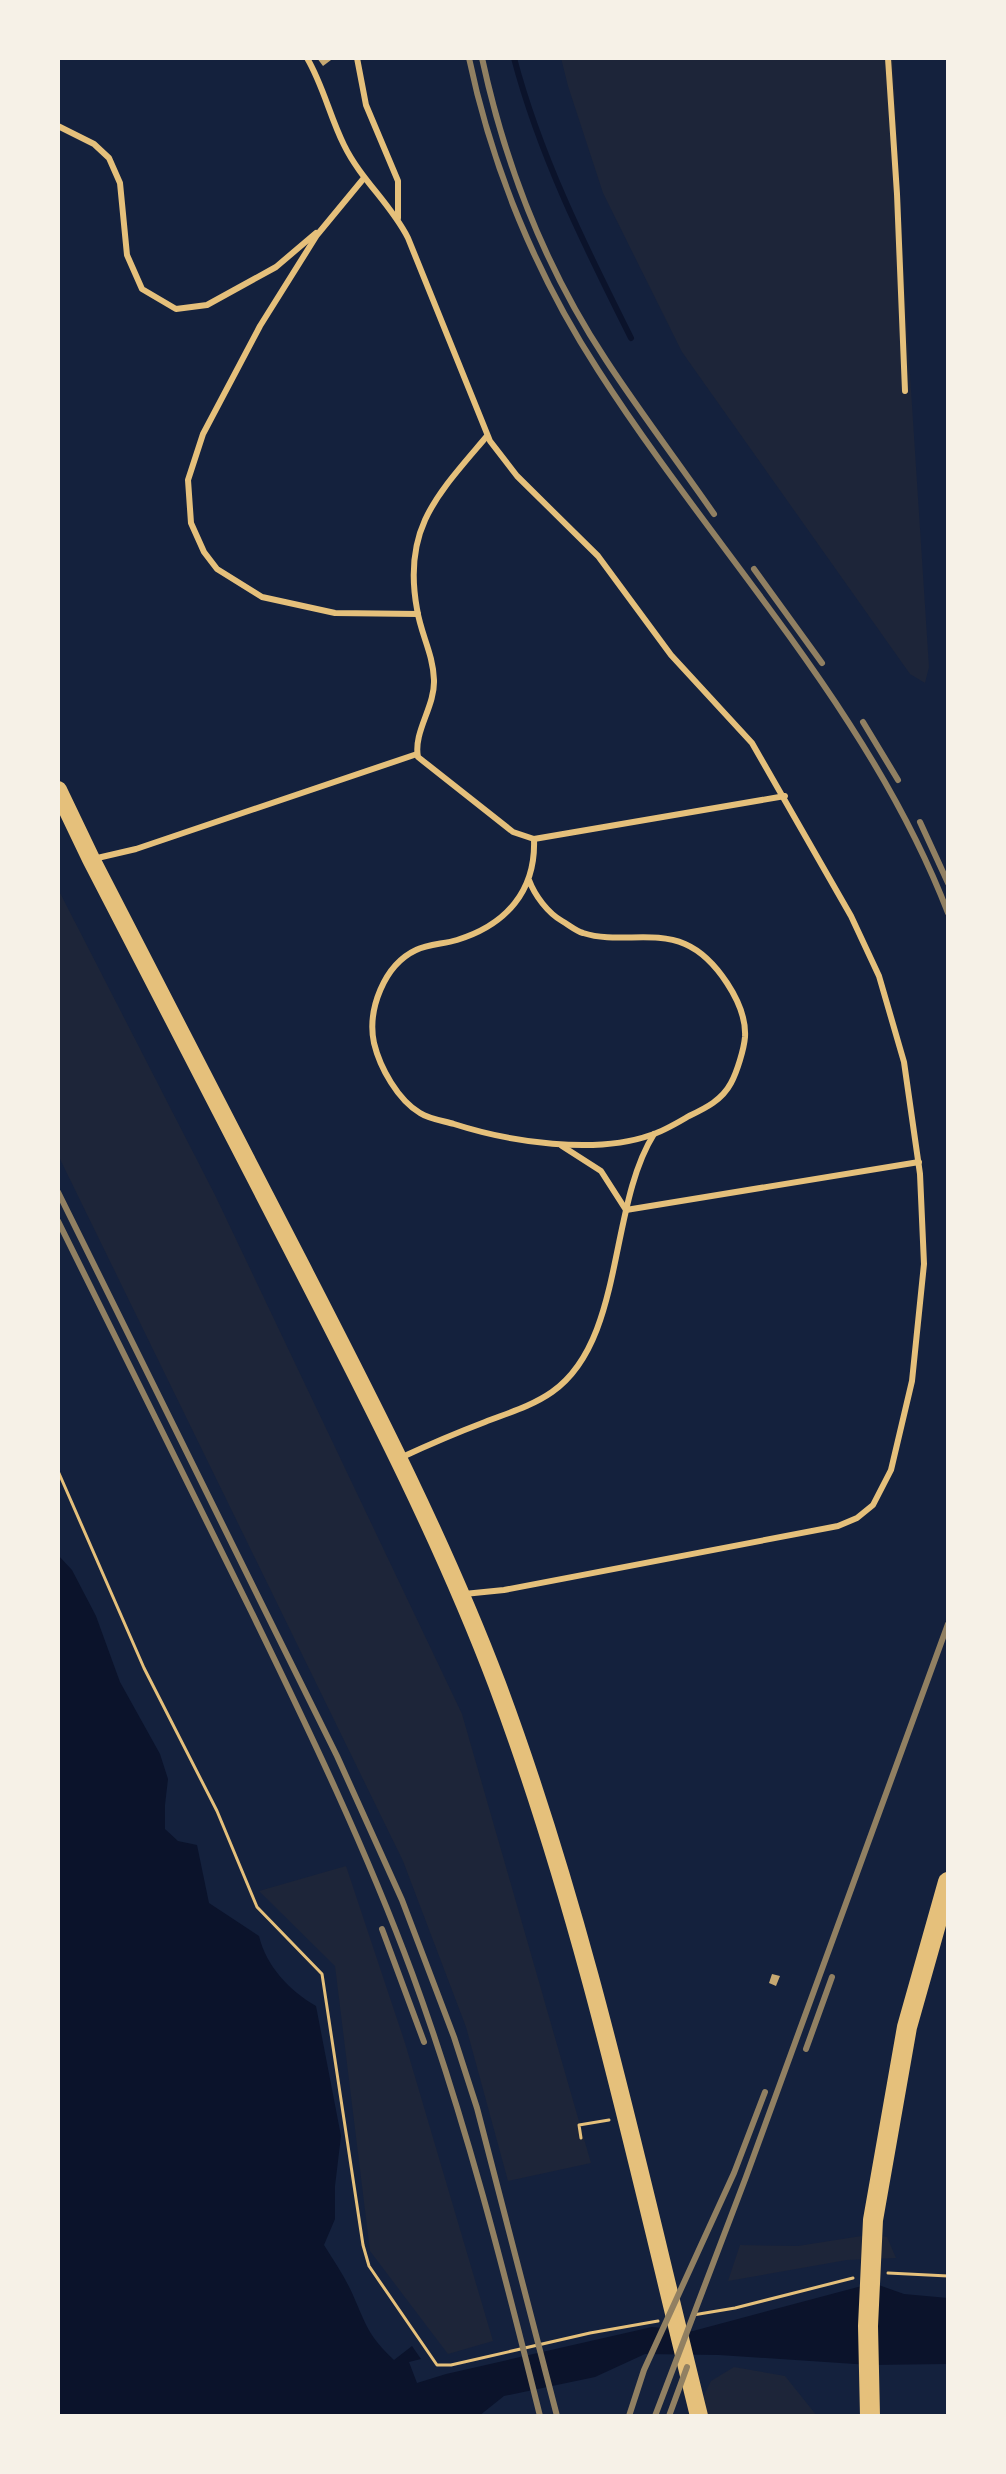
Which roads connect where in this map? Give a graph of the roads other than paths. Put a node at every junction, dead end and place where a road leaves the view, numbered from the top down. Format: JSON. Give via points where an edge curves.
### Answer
{"nodes":[{"id":1,"x":307,"y":58,"type":"edge"},
{"id":2,"x":357,"y":58,"type":"edge"},
{"id":3,"x":888,"y":58,"type":"edge"},
{"id":4,"x":58,"y":126,"type":"edge"},
{"id":5,"x":364,"y":178,"type":"junction"},
{"id":6,"x":398,"y":218,"type":"junction"},
{"id":7,"x":323,"y":228,"type":"junction"},
{"id":8,"x":905,"y":391,"type":"dead end"},
{"id":9,"x":487,"y":436,"type":"junction"},
{"id":10,"x":418,"y":614,"type":"junction"},
{"id":11,"x":417,"y":754,"type":"junction"},
{"id":12,"x":58,"y":790,"type":"edge"},
{"id":13,"x":785,"y":796,"type":"junction"},
{"id":14,"x":534,"y":839,"type":"junction"},
{"id":15,"x":91,"y":859,"type":"junction"},
{"id":16,"x":529,"y":880,"type":"junction"},
{"id":17,"x":654,"y":1134,"type":"junction"},
{"id":18,"x":555,"y":1144,"type":"junction"},
{"id":19,"x":919,"y":1162,"type":"junction"},
{"id":20,"x":626,"y":1210,"type":"junction"},
{"id":21,"x":399,"y":1459,"type":"junction"},
{"id":22,"x":461,"y":1594,"type":"junction"},
{"id":23,"x":948,"y":1882,"type":"edge"},
{"id":24,"x":699,"y":2416,"type":"edge"},
{"id":25,"x":870,"y":2416,"type":"edge"}],
"edges":[{"from":1,"to":5,"type":"lane","via":[[344,146]]},
{"from":2,"to":6,"type":"lane","via":[[366,105],[398,181]]},
{"from":3,"to":8,"type":"lane"},
{"from":4,"to":7,"type":"lane","via":[[109,158],[120,183],[127,255],[142,289],[176,309],[207,305],[276,267]]},
{"from":5,"to":6,"type":"lane"},
{"from":5,"to":7,"type":"lane"},
{"from":6,"to":9,"type":"lane"},
{"from":7,"to":10,"type":"lane","via":[[260,326],[203,434],[188,480],[191,523],[217,569],[262,597],[335,613]]},
{"from":9,"to":10,"type":"lane","via":[[439,493],[422,523],[412,567]]},
{"from":9,"to":13,"type":"lane","via":[[517,476],[598,556],[671,655],[752,743]]},
{"from":10,"to":11,"type":"lane","via":[[432,655],[434,685]]},
{"from":11,"to":14,"type":"lane","via":[[513,832]]},
{"from":11,"to":15,"type":"lane","via":[[136,849]]},
{"from":12,"to":15,"type":"main road"},
{"from":13,"to":14,"type":"lane"},
{"from":13,"to":19,"type":"lane","via":[[879,976],[904,1062]]},
{"from":14,"to":16,"type":"lane"},
{"from":15,"to":21,"type":"main road"},
{"from":16,"to":17,"type":"lane","via":[[552,915],[582,933],[658,937],[687,945],[717,968],[737,999],[745,1036],[732,1081],[706,1108]]},
{"from":16,"to":18,"type":"lane","via":[[517,903],[486,928],[416,950],[393,967],[375,1001],[374,1041],[387,1079],[419,1113],[490,1136]]},
{"from":17,"to":18,"type":"lane","via":[[603,1144]]},
{"from":17,"to":20,"type":"lane","via":[[635,1174]]},
{"from":18,"to":20,"type":"lane","via":[[601,1171]]},
{"from":19,"to":20,"type":"lane"},
{"from":19,"to":22,"type":"lane","via":[[924,1264],[912,1381],[891,1470],[873,1505],[838,1526]]},
{"from":20,"to":21,"type":"lane","via":[[596,1333],[580,1364],[536,1403]]},
{"from":21,"to":22,"type":"main road"},
{"from":22,"to":24,"type":"main road","via":[[550,1836],[598,2003]]},
{"from":23,"to":25,"type":"highway","via":[[907,2027],[873,2220]]}]}
